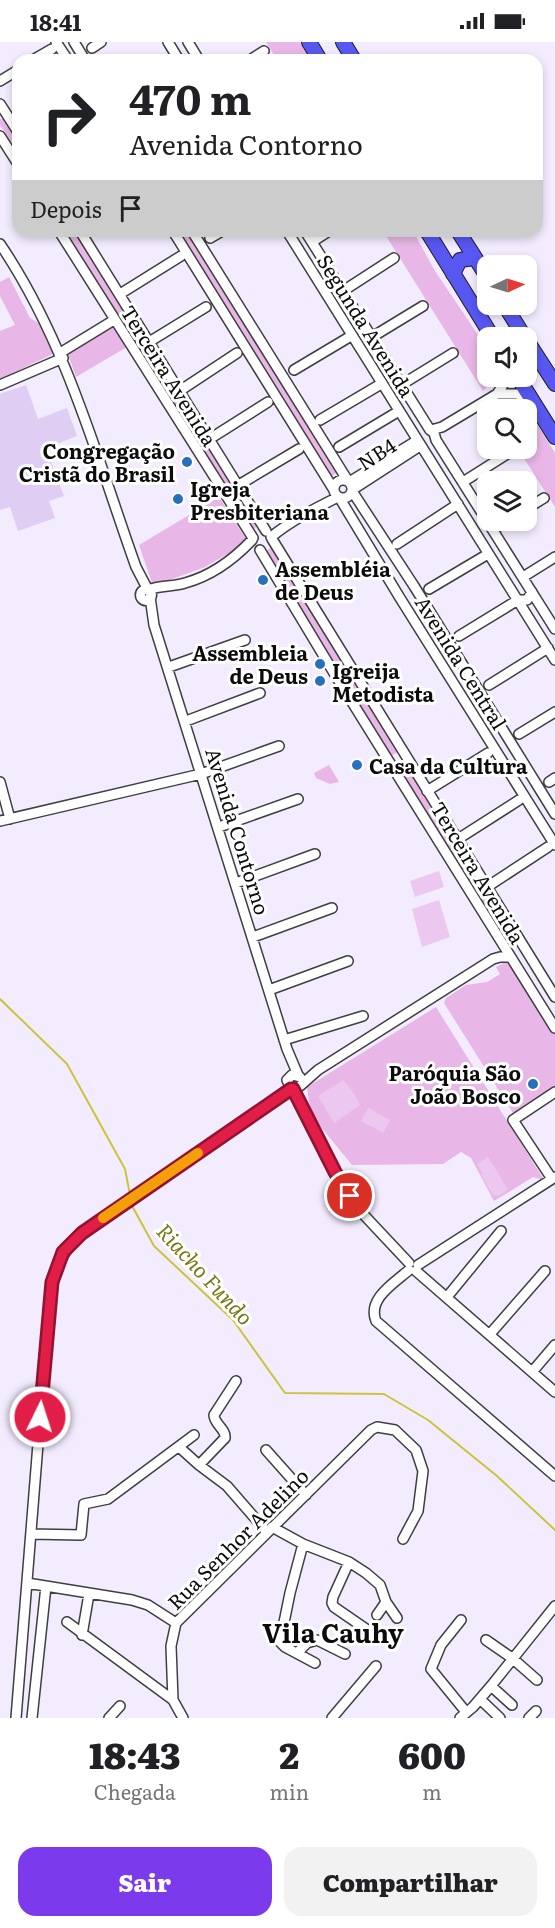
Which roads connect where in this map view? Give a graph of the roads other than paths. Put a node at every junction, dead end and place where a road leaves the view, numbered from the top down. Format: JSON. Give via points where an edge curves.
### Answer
{"nodes":[{"id":1,"x":102,"y":42,"type":"edge"},
{"id":2,"x":54,"y":45,"type":"edge"},
{"id":3,"x":92,"y":48,"type":"dead end"},
{"id":4,"x":264,"y":51,"type":"dead end"},
{"id":5,"x":41,"y":54,"type":"edge"},
{"id":6,"x":259,"y":54,"type":"edge"},
{"id":7,"x":0,"y":104,"type":"edge"},
{"id":8,"x":3,"y":112,"type":"edge"},
{"id":9,"x":0,"y":136,"type":"edge"},
{"id":10,"x":12,"y":155,"type":"edge"},
{"id":11,"x":63,"y":237,"type":"edge"},
{"id":12,"x":84,"y":237,"type":"edge"},
{"id":13,"x":177,"y":237,"type":"edge"},
{"id":14,"x":196,"y":237,"type":"edge"},
{"id":15,"x":291,"y":237,"type":"edge"},
{"id":16,"x":309,"y":237,"type":"edge"},
{"id":17,"x":320,"y":237,"type":"edge"},
{"id":18,"x":431,"y":237,"type":"edge"},
{"id":19,"x":462,"y":237,"type":"edge"},
{"id":20,"x":312,"y":242,"type":"junction"},
{"id":21,"x":0,"y":244,"type":"edge"},
{"id":22,"x":181,"y":256,"type":"dead end"},
{"id":23,"x":394,"y":258,"type":"dead end"},
{"id":24,"x":474,"y":258,"type":"junction"},
{"id":25,"x":477,"y":262,"type":"edge"},
{"id":26,"x":216,"y":269,"type":"junction"},
{"id":27,"x":453,"y":274,"type":"junction"},
{"id":28,"x":202,"y":277,"type":"junction"},
{"id":29,"x":343,"y":291,"type":"junction"},
{"id":30,"x":120,"y":294,"type":"junction"},
{"id":31,"x":423,"y":306,"type":"dead end"},
{"id":32,"x":206,"y":308,"type":"dead end"},
{"id":33,"x":135,"y":320,"type":"junction"},
{"id":34,"x":118,"y":326,"type":"junction"},
{"id":35,"x":486,"y":327,"type":"edge"},
{"id":36,"x":351,"y":336,"type":"junction"},
{"id":37,"x":372,"y":337,"type":"junction"},
{"id":38,"x":149,"y":342,"type":"junction"},
{"id":39,"x":453,"y":352,"type":"dead end"},
{"id":40,"x":237,"y":353,"type":"dead end"},
{"id":41,"x":537,"y":355,"type":"edge"},
{"id":42,"x":61,"y":356,"type":"junction"},
{"id":43,"x":294,"y":370,"type":"dead end"},
{"id":44,"x":381,"y":384,"type":"junction"},
{"id":45,"x":555,"y":384,"type":"edge"},
{"id":46,"x":0,"y":385,"type":"edge"},
{"id":47,"x":401,"y":385,"type":"junction"},
{"id":48,"x":502,"y":387,"type":"edge"},
{"id":49,"x":178,"y":393,"type":"junction"},
{"id":50,"x":497,"y":394,"type":"junction"},
{"id":51,"x":530,"y":399,"type":"edge"},
{"id":52,"x":268,"y":402,"type":"dead end"},
{"id":53,"x":537,"y":408,"type":"edge"},
{"id":54,"x":399,"y":411,"type":"junction"},
{"id":55,"x":320,"y":420,"type":"dead end"},
{"id":56,"x":433,"y":434,"type":"junction"},
{"id":57,"x":555,"y":437,"type":"edge"},
{"id":58,"x":208,"y":440,"type":"junction"},
{"id":59,"x":419,"y":443,"type":"junction"},
{"id":60,"x":339,"y":447,"type":"dead end"},
{"id":61,"x":300,"y":449,"type":"dead end"},
{"id":62,"x":499,"y":459,"type":"edge"},
{"id":63,"x":463,"y":482,"type":"junction"},
{"id":64,"x":237,"y":486,"type":"junction"},
{"id":65,"x":350,"y":486,"type":"junction"},
{"id":66,"x":336,"y":494,"type":"junction"},
{"id":67,"x":544,"y":498,"type":"dead end"},
{"id":68,"x":537,"y":502,"type":"edge"},
{"id":69,"x":458,"y":504,"type":"junction"},
{"id":70,"x":477,"y":504,"type":"edge"},
{"id":71,"x":494,"y":531,"type":"edge"},
{"id":72,"x":269,"y":535,"type":"junction"},
{"id":73,"x":255,"y":544,"type":"junction"},
{"id":74,"x":397,"y":544,"type":"dead end"},
{"id":75,"x":488,"y":554,"type":"junction"},
{"id":76,"x":555,"y":557,"type":"edge"},
{"id":77,"x":523,"y":577,"type":"junction"},
{"id":78,"x":429,"y":589,"type":"dead end"},
{"id":79,"x":532,"y":592,"type":"junction"},
{"id":80,"x":147,"y":594,"type":"junction"},
{"id":81,"x":518,"y":600,"type":"junction"},
{"id":82,"x":539,"y":604,"type":"junction"},
{"id":83,"x":526,"y":613,"type":"junction"},
{"id":84,"x":555,"y":628,"type":"edge"},
{"id":85,"x":459,"y":636,"type":"dead end"},
{"id":86,"x":245,"y":640,"type":"dead end"},
{"id":87,"x":548,"y":648,"type":"junction"},
{"id":88,"x":455,"y":653,"type":"junction"},
{"id":89,"x":555,"y":660,"type":"edge"},
{"id":90,"x":443,"y":666,"type":"junction"},
{"id":91,"x":169,"y":667,"type":"junction"},
{"id":92,"x":465,"y":669,"type":"junction"},
{"id":93,"x":450,"y":677,"type":"junction"},
{"id":94,"x":489,"y":685,"type":"dead end"},
{"id":95,"x":260,"y":693,"type":"dead end"},
{"id":96,"x":555,"y":712,"type":"edge"},
{"id":97,"x":186,"y":721,"type":"junction"},
{"id":98,"x":519,"y":734,"type":"dead end"},
{"id":99,"x":279,"y":746,"type":"dead end"},
{"id":100,"x":402,"y":750,"type":"junction"},
{"id":101,"x":488,"y":753,"type":"dead end"},
{"id":102,"x":389,"y":760,"type":"junction"},
{"id":103,"x":412,"y":765,"type":"junction"},
{"id":104,"x":201,"y":774,"type":"junction"},
{"id":105,"x":398,"y":774,"type":"junction"},
{"id":106,"x":0,"y":782,"type":"edge"},
{"id":107,"x":428,"y":790,"type":"junction"},
{"id":108,"x":298,"y":799,"type":"dead end"},
{"id":109,"x":519,"y":800,"type":"dead end"},
{"id":110,"x":555,"y":814,"type":"edge"},
{"id":111,"x":5,"y":820,"type":"edge"},
{"id":112,"x":219,"y":827,"type":"junction"},
{"id":113,"x":458,"y":840,"type":"junction"},
{"id":114,"x":552,"y":841,"type":"edge"},
{"id":115,"x":315,"y":854,"type":"dead end"},
{"id":116,"x":236,"y":883,"type":"junction"},
{"id":117,"x":487,"y":887,"type":"junction"},
{"id":118,"x":332,"y":908,"type":"dead end"},
{"id":119,"x":502,"y":910,"type":"junction"},
{"id":120,"x":490,"y":922,"type":"junction"},
{"id":121,"x":512,"y":926,"type":"junction"},
{"id":122,"x":253,"y":937,"type":"junction"},
{"id":123,"x":499,"y":938,"type":"junction"},
{"id":124,"x":510,"y":957,"type":"junction"},
{"id":125,"x":493,"y":959,"type":"junction"},
{"id":126,"x":348,"y":961,"type":"dead end"},
{"id":127,"x":269,"y":990,"type":"junction"},
{"id":128,"x":555,"y":997,"type":"edge"},
{"id":129,"x":363,"y":1016,"type":"dead end"},
{"id":130,"x":555,"y":1028,"type":"edge"},
{"id":131,"x":285,"y":1044,"type":"junction"},
{"id":132,"x":294,"y":1083,"type":"junction"},
{"id":133,"x":555,"y":1092,"type":"edge"},
{"id":134,"x":554,"y":1178,"type":"edge"},
{"id":135,"x":501,"y":1231,"type":"dead end"},
{"id":136,"x":413,"y":1267,"type":"junction"},
{"id":137,"x":544,"y":1271,"type":"dead end"},
{"id":138,"x":447,"y":1297,"type":"junction"},
{"id":139,"x":489,"y":1334,"type":"junction"},
{"id":140,"x":555,"y":1345,"type":"edge"},
{"id":141,"x":532,"y":1372,"type":"junction"},
{"id":142,"x":236,"y":1381,"type":"dead end"},
{"id":143,"x":555,"y":1392,"type":"edge"},
{"id":144,"x":194,"y":1435,"type":"dead end"},
{"id":145,"x":179,"y":1447,"type":"junction"},
{"id":146,"x":266,"y":1450,"type":"dead end"},
{"id":147,"x":199,"y":1465,"type":"junction"},
{"id":148,"x":553,"y":1475,"type":"edge"},
{"id":149,"x":306,"y":1495,"type":"junction"},
{"id":150,"x":269,"y":1530,"type":"junction"},
{"id":151,"x":31,"y":1534,"type":"junction"},
{"id":152,"x":403,"y":1539,"type":"dead end"},
{"id":153,"x":303,"y":1544,"type":"junction"},
{"id":154,"x":349,"y":1562,"type":"junction"},
{"id":155,"x":46,"y":1586,"type":"junction"},
{"id":156,"x":27,"y":1588,"type":"junction"},
{"id":157,"x":90,"y":1594,"type":"junction"},
{"id":158,"x":44,"y":1601,"type":"junction"},
{"id":159,"x":386,"y":1602,"type":"junction"},
{"id":160,"x":555,"y":1606,"type":"edge"},
{"id":161,"x":377,"y":1614,"type":"dead end"},
{"id":162,"x":397,"y":1618,"type":"dead end"},
{"id":163,"x":461,"y":1620,"type":"dead end"},
{"id":164,"x":67,"y":1622,"type":"dead end"},
{"id":165,"x":176,"y":1623,"type":"junction"},
{"id":166,"x":366,"y":1629,"type":"dead end"},
{"id":167,"x":82,"y":1635,"type":"junction"},
{"id":168,"x":486,"y":1640,"type":"dead end"},
{"id":169,"x":297,"y":1653,"type":"junction"},
{"id":170,"x":345,"y":1654,"type":"dead end"},
{"id":171,"x":512,"y":1658,"type":"junction"},
{"id":172,"x":21,"y":1663,"type":"junction"},
{"id":173,"x":315,"y":1663,"type":"dead end"},
{"id":174,"x":37,"y":1666,"type":"junction"},
{"id":175,"x":376,"y":1666,"type":"dead end"},
{"id":176,"x":537,"y":1680,"type":"dead end"},
{"id":177,"x":491,"y":1686,"type":"junction"},
{"id":178,"x":173,"y":1700,"type":"junction"},
{"id":179,"x":480,"y":1700,"type":"junction"},
{"id":180,"x":120,"y":1706,"type":"dead end"},
{"id":181,"x":512,"y":1706,"type":"dead end"},
{"id":182,"x":536,"y":1711,"type":"dead end"},
{"id":183,"x":463,"y":1715,"type":"edge"},
{"id":184,"x":29,"y":1717,"type":"edge"},
{"id":185,"x":16,"y":1718,"type":"edge"},
{"id":186,"x":109,"y":1718,"type":"edge"},
{"id":187,"x":183,"y":1718,"type":"edge"},
{"id":188,"x":332,"y":1718,"type":"edge"},
{"id":189,"x":500,"y":1718,"type":"edge"},
{"id":190,"x":529,"y":1718,"type":"edge"}],
"edges":[{"from":1,"to":3,"type":"street"},
{"from":2,"to":5,"type":"street"},
{"from":4,"to":6,"type":"street"},
{"from":7,"to":8,"type":"street"},
{"from":9,"to":10,"type":"street"},
{"from":11,"to":34,"type":"street","name":"Terceira Avenida"},
{"from":12,"to":30,"type":"street","name":"Terceira Avenida"},
{"from":13,"to":28,"type":"street","name":"Avenida Central"},
{"from":14,"to":26,"type":"street","name":"Avenida Central"},
{"from":15,"to":36,"type":"street","name":"Segunda Avenida"},
{"from":16,"to":20,"type":"street","name":"Segunda Avenida"},
{"from":17,"to":20,"type":"street"},
{"from":18,"to":27,"type":"highway"},
{"from":19,"to":24,"type":"highway"},
{"from":20,"to":29,"type":"street","name":"Segunda Avenida"},
{"from":21,"to":42,"type":"street","name":"Avenida Contorno"},
{"from":22,"to":30,"type":"street"},
{"from":23,"to":29,"type":"street"},
{"from":24,"to":25,"type":"highway"},
{"from":24,"to":27,"type":"highway","via":[[460,260]]},
{"from":26,"to":28,"type":"street"},
{"from":26,"to":65,"type":"street","name":"Avenida Central"},
{"from":27,"to":35,"type":"highway"},
{"from":28,"to":66,"type":"street","name":"Avenida Central"},
{"from":29,"to":37,"type":"street","name":"Segunda Avenida"},
{"from":30,"to":33,"type":"street","name":"Terceira Avenida"},
{"from":31,"to":37,"type":"street"},
{"from":32,"to":38,"type":"street"},
{"from":33,"to":34,"type":"street"},
{"from":33,"to":38,"type":"street","name":"Terceira Avenida"},
{"from":34,"to":42,"type":"street"},
{"from":34,"to":73,"type":"street","name":"Terceira Avenida"},
{"from":36,"to":43,"type":"street"},
{"from":36,"to":44,"type":"street","name":"Segunda Avenida"},
{"from":37,"to":47,"type":"street","name":"Segunda Avenida"},
{"from":38,"to":49,"type":"street","name":"Terceira Avenida"},
{"from":39,"to":47,"type":"street"},
{"from":40,"to":49,"type":"street"},
{"from":41,"to":45,"type":"highway"},
{"from":42,"to":46,"type":"street"},
{"from":42,"to":80,"type":"street","name":"Avenida Contorno"},
{"from":44,"to":54,"type":"street","name":"Segunda Avenida"},
{"from":44,"to":55,"type":"street"},
{"from":47,"to":56,"type":"street","name":"Segunda Avenida"},
{"from":48,"to":50,"type":"street"},
{"from":49,"to":58,"type":"street","name":"Terceira Avenida"},
{"from":50,"to":51,"type":"street","via":[[517,394]]},
{"from":50,"to":56,"type":"street"},
{"from":52,"to":58,"type":"street"},
{"from":53,"to":57,"type":"highway"},
{"from":54,"to":59,"type":"street","name":"Segunda Avenida"},
{"from":54,"to":60,"type":"street"},
{"from":56,"to":59,"type":"street","via":[[421,430]]},
{"from":56,"to":59,"type":"street","via":[[433,446]]},
{"from":56,"to":63,"type":"street","name":"Segunda Avenida"},
{"from":58,"to":64,"type":"street","name":"Terceira Avenida"},
{"from":59,"to":65,"type":"street","name":"NB4"},
{"from":59,"to":69,"type":"street","name":"Segunda Avenida"},
{"from":61,"to":64,"type":"street"},
{"from":62,"to":63,"type":"street"},
{"from":63,"to":70,"type":"street","name":"Segunda Avenida"},
{"from":64,"to":72,"type":"street","name":"Terceira Avenida"},
{"from":65,"to":66,"type":"street","via":[[348,497]]},
{"from":65,"to":66,"type":"street","via":[[337,482]]},
{"from":65,"to":88,"type":"street","name":"Avenida Central"},
{"from":66,"to":72,"type":"street"},
{"from":66,"to":90,"type":"street","name":"Avenida Central"},
{"from":67,"to":68,"type":"street"},
{"from":69,"to":74,"type":"street"},
{"from":69,"to":75,"type":"street","name":"Segunda Avenida"},
{"from":71,"to":77,"type":"street","name":"Segunda Avenida"},
{"from":72,"to":73,"type":"street","via":[[256,533]]},
{"from":72,"to":73,"type":"street","via":[[269,547]]},
{"from":72,"to":100,"type":"street","name":"Terceira Avenida"},
{"from":73,"to":80,"type":"street","via":[[208,574]]},
{"from":73,"to":102,"type":"street","name":"Terceira Avenida"},
{"from":75,"to":78,"type":"street"},
{"from":75,"to":81,"type":"street","name":"Segunda Avenida"},
{"from":76,"to":77,"type":"street"},
{"from":77,"to":79,"type":"street","name":"Segunda Avenida"},
{"from":79,"to":81,"type":"street","via":[[527,600]]},
{"from":79,"to":82,"type":"street","name":"Segunda Avenida"},
{"from":80,"to":91,"type":"street","name":"Avenida Contorno"},
{"from":81,"to":83,"type":"street","name":"Segunda Avenida"},
{"from":81,"to":85,"type":"street"},
{"from":82,"to":83,"type":"street"},
{"from":82,"to":84,"type":"street","name":"Segunda Avenida"},
{"from":83,"to":87,"type":"street","name":"Segunda Avenida"},
{"from":86,"to":91,"type":"street"},
{"from":87,"to":89,"type":"street","name":"Segunda Avenida"},
{"from":87,"to":94,"type":"street"},
{"from":88,"to":90,"type":"street","via":[[453,661]]},
{"from":88,"to":92,"type":"street","name":"Avenida Central"},
{"from":90,"to":93,"type":"street","name":"Avenida Central"},
{"from":91,"to":97,"type":"street","name":"Avenida Contorno"},
{"from":92,"to":93,"type":"street","via":[[455,670]]},
{"from":92,"to":110,"type":"street","name":"Avenida Central"},
{"from":93,"to":114,"type":"street","name":"Avenida Central"},
{"from":95,"to":97,"type":"street"},
{"from":96,"to":98,"type":"street"},
{"from":97,"to":104,"type":"street","name":"Avenida Contorno"},
{"from":99,"to":104,"type":"street"},
{"from":100,"to":102,"type":"street"},
{"from":100,"to":103,"type":"street","name":"Terceira Avenida"},
{"from":101,"to":107,"type":"street"},
{"from":102,"to":105,"type":"street","name":"Terceira Avenida"},
{"from":103,"to":105,"type":"street"},
{"from":103,"to":107,"type":"street","name":"Terceira Avenida"},
{"from":104,"to":111,"type":"street"},
{"from":104,"to":112,"type":"street","name":"Avenida Contorno"},
{"from":105,"to":120,"type":"street","name":"Terceira Avenida"},
{"from":106,"to":111,"type":"street"},
{"from":107,"to":113,"type":"street","name":"Terceira Avenida"},
{"from":108,"to":112,"type":"street"},
{"from":109,"to":113,"type":"street"},
{"from":112,"to":116,"type":"street","name":"Avenida Contorno"},
{"from":113,"to":117,"type":"street","name":"Terceira Avenida"},
{"from":114,"to":117,"type":"street"},
{"from":115,"to":116,"type":"street"},
{"from":116,"to":122,"type":"street","name":"Avenida Contorno"},
{"from":117,"to":119,"type":"street","name":"Terceira Avenida"},
{"from":118,"to":122,"type":"street"},
{"from":119,"to":120,"type":"street","via":[[500,917]]},
{"from":119,"to":121,"type":"street","name":"Terceira Avenida"},
{"from":120,"to":123,"type":"street","name":"Terceira Avenida"},
{"from":121,"to":123,"type":"street","via":[[505,926]]},
{"from":121,"to":128,"type":"street","name":"Terceira Avenida"},
{"from":122,"to":127,"type":"street","name":"Avenida Contorno"},
{"from":123,"to":124,"type":"street","name":"Terceira Avenida"},
{"from":123,"to":125,"type":"street","via":[[498,954]]},
{"from":124,"to":125,"type":"street"},
{"from":124,"to":130,"type":"street","name":"Terceira Avenida"},
{"from":125,"to":132,"type":"street"},
{"from":126,"to":127,"type":"street"},
{"from":127,"to":131,"type":"street","name":"Avenida Contorno"},
{"from":129,"to":131,"type":"street"},
{"from":131,"to":132,"type":"street","name":"Avenida Contorno"},
{"from":132,"to":136,"type":"street","name":"Avenida Contorno","via":[[335,1172],[357,1206]]},
{"from":132,"to":151,"type":"street","via":[[82,1233],[63,1252],[52,1282]]},
{"from":133,"to":134,"type":"street","via":[[513,1120]]},
{"from":134,"to":136,"type":"street"},
{"from":135,"to":138,"type":"street"},
{"from":136,"to":138,"type":"street","name":"Avenida Contorno"},
{"from":136,"to":148,"type":"street","via":[[378,1299],[373,1314],[376,1321]]},
{"from":137,"to":139,"type":"street"},
{"from":138,"to":139,"type":"street","name":"Avenida Contorno"},
{"from":139,"to":141,"type":"street","name":"Avenida Contorno"},
{"from":140,"to":141,"type":"street"},
{"from":141,"to":143,"type":"street","name":"Avenida Contorno"},
{"from":142,"to":147,"type":"street","via":[[214,1415],[225,1438]]},
{"from":144,"to":145,"type":"street"},
{"from":145,"to":147,"type":"street"},
{"from":145,"to":151,"type":"street","via":[[108,1499],[84,1504],[81,1535]]},
{"from":146,"to":149,"type":"street"},
{"from":147,"to":150,"type":"street"},
{"from":149,"to":150,"type":"street","name":"Rua Senhor Adelino"},
{"from":149,"to":152,"type":"street","name":"Rua Senhor Adelino","via":[[371,1430],[385,1427],[398,1432],[416,1450],[423,1471],[418,1511]]},
{"from":150,"to":153,"type":"street"},
{"from":150,"to":165,"type":"street","name":"Rua Senhor Adelino"},
{"from":151,"to":156,"type":"street"},
{"from":153,"to":154,"type":"street"},
{"from":153,"to":169,"type":"street","via":[[280,1638],[282,1644]]},
{"from":154,"to":159,"type":"street","via":[[375,1579]]},
{"from":154,"to":166,"type":"street","via":[[332,1603]]},
{"from":155,"to":156,"type":"street"},
{"from":155,"to":157,"type":"street"},
{"from":155,"to":158,"type":"street"},
{"from":156,"to":158,"type":"street"},
{"from":156,"to":172,"type":"street"},
{"from":157,"to":165,"type":"street","via":[[148,1605]]},
{"from":157,"to":167,"type":"street"},
{"from":158,"to":174,"type":"street"},
{"from":159,"to":161,"type":"street"},
{"from":159,"to":162,"type":"street"},
{"from":160,"to":171,"type":"street"},
{"from":163,"to":183,"type":"street","via":[[441,1645],[431,1669]]},
{"from":164,"to":167,"type":"street"},
{"from":165,"to":178,"type":"street","name":"Rua Senhor Adelino","via":[[171,1646]]},
{"from":167,"to":178,"type":"street"},
{"from":168,"to":171,"type":"street"},
{"from":169,"to":170,"type":"street","via":[[317,1640]]},
{"from":169,"to":173,"type":"street"},
{"from":171,"to":176,"type":"street"},
{"from":171,"to":177,"type":"street"},
{"from":172,"to":174,"type":"street"},
{"from":172,"to":185,"type":"street"},
{"from":174,"to":184,"type":"street"},
{"from":175,"to":188,"type":"street"},
{"from":177,"to":179,"type":"street"},
{"from":177,"to":181,"type":"street"},
{"from":178,"to":187,"type":"street","name":"Rua Senhor Adelino"},
{"from":179,"to":183,"type":"street"},
{"from":179,"to":189,"type":"street"},
{"from":180,"to":186,"type":"street"},
{"from":182,"to":190,"type":"street"}]}
